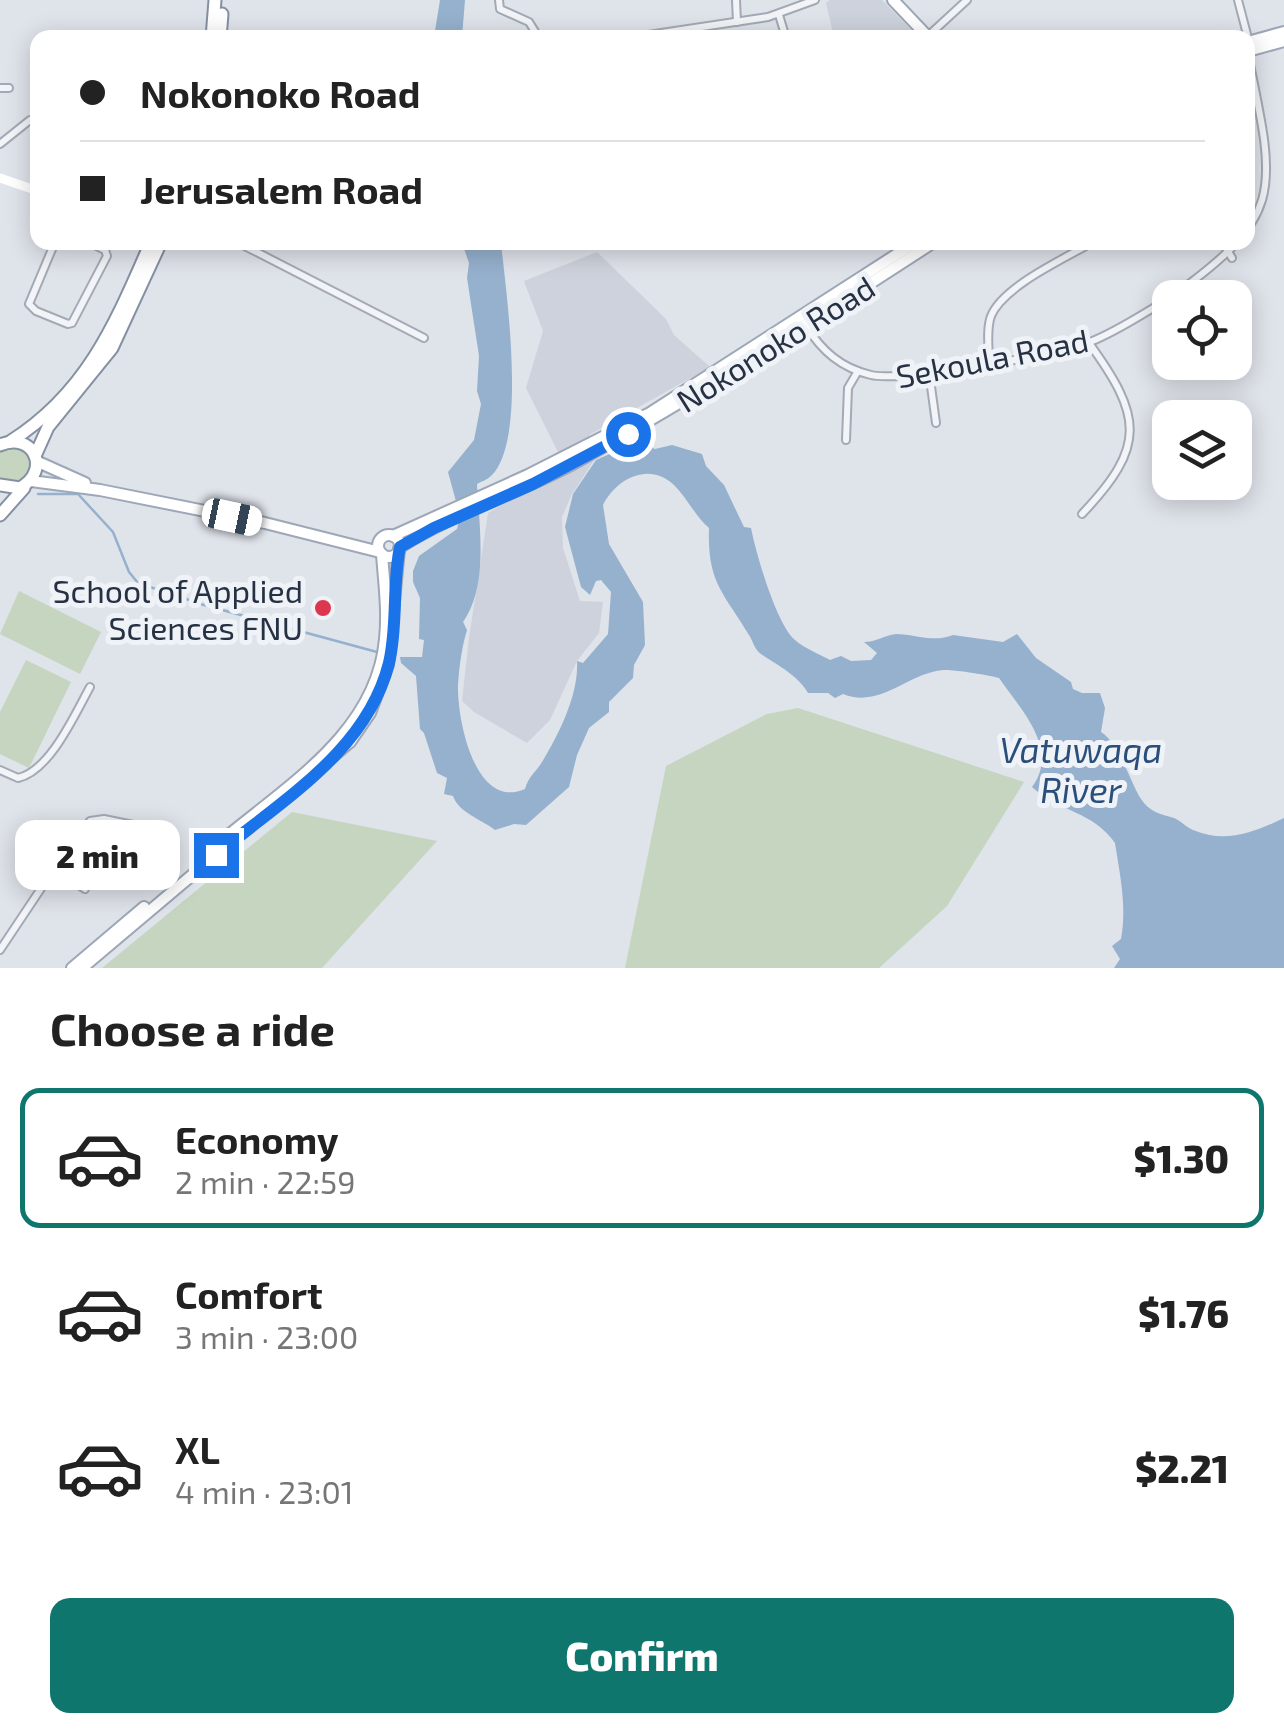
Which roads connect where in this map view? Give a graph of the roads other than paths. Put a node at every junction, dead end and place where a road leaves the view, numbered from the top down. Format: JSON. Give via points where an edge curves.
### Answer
{"nodes":[{"id":1,"x":218,"y":0,"type":"edge"},
{"id":2,"x":499,"y":0,"type":"edge"},
{"id":3,"x":736,"y":0,"type":"edge"},
{"id":4,"x":815,"y":0,"type":"edge"},
{"id":5,"x":893,"y":0,"type":"edge"},
{"id":6,"x":966,"y":0,"type":"edge"},
{"id":7,"x":1238,"y":0,"type":"edge"},
{"id":8,"x":778,"y":14,"type":"junction"},
{"id":9,"x":737,"y":22,"type":"junction"},
{"id":10,"x":213,"y":30,"type":"edge"},
{"id":11,"x":220,"y":30,"type":"edge"},
{"id":12,"x":534,"y":30,"type":"edge"},
{"id":13,"x":710,"y":30,"type":"edge"},
{"id":14,"x":783,"y":30,"type":"edge"},
{"id":15,"x":921,"y":30,"type":"edge"},
{"id":16,"x":935,"y":30,"type":"edge"},
{"id":17,"x":1244,"y":30,"type":"edge"},
{"id":18,"x":1284,"y":32,"type":"edge"},
{"id":19,"x":1284,"y":42,"type":"edge"},
{"id":20,"x":1255,"y":45,"type":"edge"},
{"id":21,"x":1255,"y":47,"type":"edge"},
{"id":22,"x":0,"y":88,"type":"edge"},
{"id":23,"x":10,"y":88,"type":"dead end"},
{"id":24,"x":1255,"y":89,"type":"edge"},
{"id":25,"x":30,"y":120,"type":"dead end"},
{"id":26,"x":0,"y":144,"type":"edge"},
{"id":27,"x":0,"y":178,"type":"edge"},
{"id":28,"x":1276,"y":184,"type":"dead end"},
{"id":29,"x":30,"y":188,"type":"edge"},
{"id":30,"x":52,"y":250,"type":"edge"},
{"id":31,"x":105,"y":250,"type":"edge"},
{"id":32,"x":147,"y":250,"type":"edge"},
{"id":33,"x":157,"y":250,"type":"edge"},
{"id":34,"x":253,"y":250,"type":"edge"},
{"id":35,"x":904,"y":250,"type":"edge"},
{"id":36,"x":921,"y":250,"type":"edge"},
{"id":37,"x":1080,"y":250,"type":"edge"},
{"id":38,"x":1227,"y":250,"type":"edge"},
{"id":39,"x":1242,"y":250,"type":"edge"},
{"id":40,"x":1232,"y":258,"type":"junction"},
{"id":41,"x":1198,"y":280,"type":"edge"},
{"id":42,"x":1152,"y":308,"type":"edge"},
{"id":43,"x":802,"y":321,"type":"junction"},
{"id":44,"x":424,"y":338,"type":"dead end"},
{"id":45,"x":1089,"y":343,"type":"junction"},
{"id":46,"x":989,"y":363,"type":"junction"},
{"id":47,"x":858,"y":371,"type":"junction"},
{"id":48,"x":928,"y":372,"type":"junction"},
{"id":49,"x":936,"y":424,"type":"dead end"},
{"id":50,"x":846,"y":440,"type":"dead end"},
{"id":51,"x":3,"y":443,"type":"edge"},
{"id":52,"x":36,"y":458,"type":"junction"},
{"id":53,"x":29,"y":483,"type":"junction"},
{"id":54,"x":0,"y":485,"type":"edge"},
{"id":55,"x":100,"y":490,"type":"junction"},
{"id":56,"x":1082,"y":514,"type":"dead end"},
{"id":57,"x":0,"y":515,"type":"edge"},
{"id":58,"x":452,"y":515,"type":"junction"},
{"id":59,"x":393,"y":536,"type":"junction"},
{"id":60,"x":400,"y":548,"type":"junction"},
{"id":61,"x":381,"y":549,"type":"junction"},
{"id":62,"x":90,"y":687,"type":"dead end"},
{"id":63,"x":0,"y":770,"type":"edge"},
{"id":64,"x":148,"y":828,"type":"dead end"},
{"id":65,"x":54,"y":869,"type":"junction"},
{"id":66,"x":85,"y":889,"type":"dead end"},
{"id":67,"x":0,"y":950,"type":"edge"},
{"id":68,"x":72,"y":968,"type":"edge"},
{"id":69,"x":82,"y":968,"type":"edge"}],
"edges":[{"from":1,"to":10,"type":"highway"},
{"from":1,"to":11,"type":"highway"},
{"from":2,"to":12,"type":"street","via":[[500,9]]},
{"from":3,"to":9,"type":"street"},
{"from":4,"to":8,"type":"street"},
{"from":5,"to":15,"type":"main road"},
{"from":6,"to":16,"type":"street"},
{"from":7,"to":17,"type":"street"},
{"from":8,"to":9,"type":"street"},
{"from":8,"to":14,"type":"street"},
{"from":9,"to":13,"type":"street"},
{"from":18,"to":20,"type":"main road"},
{"from":19,"to":21,"type":"main road"},
{"from":22,"to":23,"type":"street"},
{"from":24,"to":28,"type":"street"},
{"from":25,"to":26,"type":"street"},
{"from":27,"to":29,"type":"main road"},
{"from":30,"to":31,"type":"street","via":[[30,304],[68,324]]},
{"from":32,"to":51,"type":"highway","via":[[96,358],[46,416]]},
{"from":33,"to":52,"type":"highway","via":[[112,348],[44,432]]},
{"from":34,"to":44,"type":"street"},
{"from":35,"to":43,"type":"main road","name":"Nokonoko Road"},
{"from":36,"to":43,"type":"main road","name":"Nokonoko Road"},
{"from":37,"to":46,"type":"street","via":[[1004,298],[990,320]]},
{"from":38,"to":40,"type":"street"},
{"from":39,"to":40,"type":"street","name":"Sekoula Road"},
{"from":40,"to":41,"type":"street","name":"Sekoula Road"},
{"from":42,"to":45,"type":"street","name":"Sekoula Road"},
{"from":43,"to":47,"type":"street","name":"Sekoula Road","via":[[832,357]]},
{"from":43,"to":58,"type":"main road","name":"Nokonoko Road","via":[[626,430]]},
{"from":45,"to":46,"type":"street","name":"Sekoula Road"},
{"from":45,"to":56,"type":"street","via":[[1125,397],[1130,425],[1126,452]]},
{"from":46,"to":48,"type":"street","name":"Sekoula Road"},
{"from":47,"to":48,"type":"street","name":"Sekoula Road","via":[[881,378]]},
{"from":47,"to":50,"type":"street","via":[[848,388]]},
{"from":48,"to":49,"type":"street"},
{"from":51,"to":52,"type":"highway","via":[[25,444]]},
{"from":52,"to":53,"type":"highway"},
{"from":52,"to":55,"type":"main road"},
{"from":53,"to":54,"type":"highway"},
{"from":53,"to":55,"type":"main road"},
{"from":53,"to":57,"type":"highway"},
{"from":55,"to":61,"type":"main road"},
{"from":58,"to":59,"type":"main road","name":"Nokonoko Road"},
{"from":58,"to":60,"type":"main road","name":"Nokonoko Road"},
{"from":59,"to":60,"type":"main road"},
{"from":59,"to":61,"type":"main road","name":"Nokonoko Road","via":[[384,536]]},
{"from":60,"to":61,"type":"main road","name":"Nokonoko Road","via":[[392,556]]},
{"from":60,"to":69,"type":"main road","via":[[388,665],[370,714],[350,742]]},
{"from":61,"to":68,"type":"main road","via":[[385,642],[358,717],[332,747]]},
{"from":62,"to":63,"type":"street","via":[[35,770],[18,778]]},
{"from":64,"to":65,"type":"street","via":[[90,821]]},
{"from":65,"to":66,"type":"street"},
{"from":65,"to":67,"type":"street"}]}
